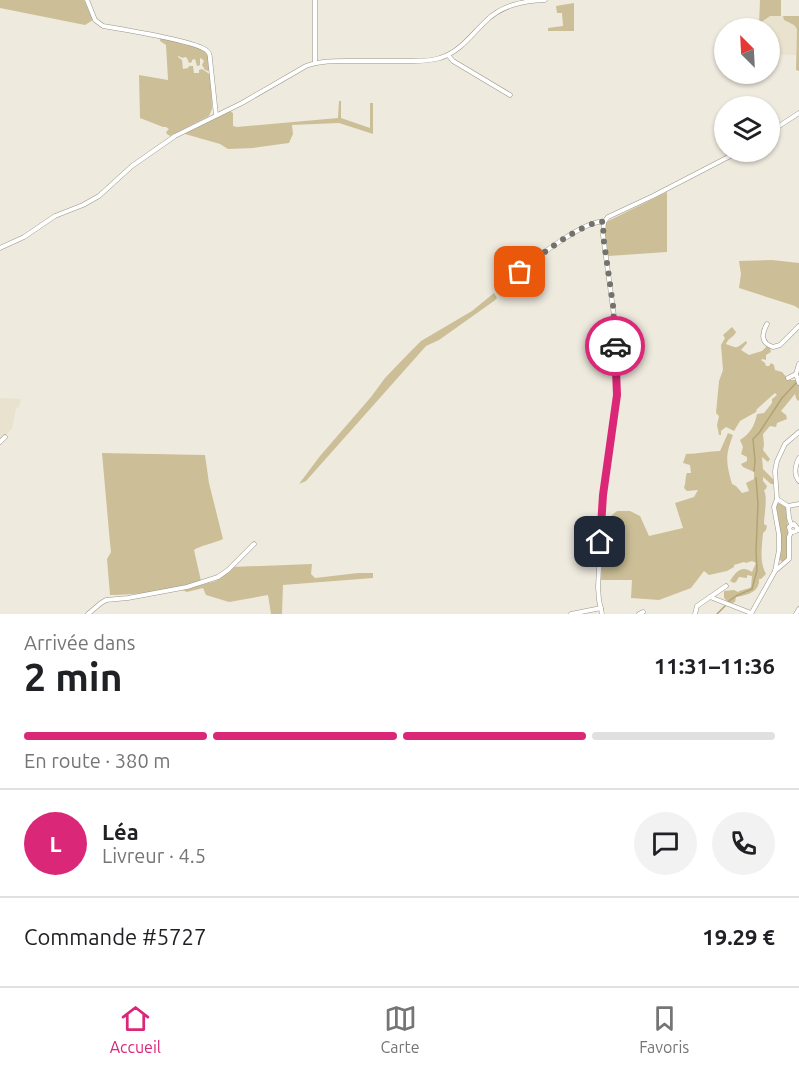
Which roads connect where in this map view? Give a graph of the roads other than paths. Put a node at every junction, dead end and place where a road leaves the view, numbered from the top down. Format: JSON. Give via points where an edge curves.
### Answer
{"nodes":[{"id":1,"x":87,"y":0,"type":"edge"},
{"id":2,"x":315,"y":0,"type":"edge"},
{"id":3,"x":545,"y":0,"type":"edge"},
{"id":4,"x":448,"y":55,"type":"junction"},
{"id":5,"x":315,"y":63,"type":"junction"},
{"id":6,"x":510,"y":96,"type":"dead end"},
{"id":7,"x":799,"y":113,"type":"edge"},
{"id":8,"x":216,"y":115,"type":"junction"},
{"id":9,"x":780,"y":125,"type":"edge"},
{"id":10,"x":719,"y":162,"type":"edge"},
{"id":11,"x":604,"y":222,"type":"junction"},
{"id":12,"x":0,"y":248,"type":"edge"},
{"id":13,"x":520,"y":272,"type":"dead end"},
{"id":14,"x":767,"y":324,"type":"dead end"},
{"id":15,"x":799,"y":326,"type":"edge"},
{"id":16,"x":799,"y":364,"type":"edge"},
{"id":17,"x":796,"y":374,"type":"junction"},
{"id":18,"x":788,"y":378,"type":"dead end"},
{"id":19,"x":799,"y":383,"type":"edge"},
{"id":20,"x":799,"y":432,"type":"edge"},
{"id":21,"x":5,"y":437,"type":"dead end"},
{"id":22,"x":0,"y":442,"type":"edge"},
{"id":23,"x":799,"y":458,"type":"edge"},
{"id":24,"x":799,"y":481,"type":"edge"},
{"id":25,"x":777,"y":499,"type":"junction"},
{"id":26,"x":799,"y":504,"type":"edge"},
{"id":27,"x":788,"y":506,"type":"junction"},
{"id":28,"x":791,"y":524,"type":"junction"},
{"id":29,"x":798,"y":529,"type":"edge"},
{"id":30,"x":791,"y":532,"type":"junction"},
{"id":31,"x":254,"y":544,"type":"dead end"},
{"id":32,"x":775,"y":571,"type":"junction"},
{"id":33,"x":726,"y":586,"type":"dead end"},
{"id":34,"x":710,"y":597,"type":"junction"},
{"id":35,"x":601,"y":608,"type":"junction"},
{"id":36,"x":799,"y":609,"type":"edge"},
{"id":37,"x":88,"y":614,"type":"edge"},
{"id":38,"x":571,"y":614,"type":"edge"},
{"id":39,"x":602,"y":614,"type":"edge"},
{"id":40,"x":695,"y":614,"type":"edge"},
{"id":41,"x":751,"y":614,"type":"edge"},
{"id":42,"x":796,"y":614,"type":"edge"}],
"edges":[{"from":1,"to":8,"type":"street","via":[[95,20],[103,26],[170,38],[205,49],[210,59]]},
{"from":2,"to":5,"type":"street"},
{"from":3,"to":4,"type":"street","via":[[515,4],[496,12]]},
{"from":4,"to":5,"type":"street","via":[[422,61]]},
{"from":4,"to":6,"type":"street"},
{"from":5,"to":8,"type":"street"},
{"from":7,"to":9,"type":"street"},
{"from":8,"to":12,"type":"street","via":[[151,152],[92,200]]},
{"from":10,"to":11,"type":"street"},
{"from":11,"to":13,"type":"street","via":[[582,228]]},
{"from":11,"to":35,"type":"street","via":[[617,389],[602,510],[598,587]]},
{"from":14,"to":15,"type":"street","via":[[763,338],[772,347],[780,345]]},
{"from":16,"to":17,"type":"street"},
{"from":17,"to":18,"type":"street"},
{"from":17,"to":19,"type":"street"},
{"from":20,"to":25,"type":"street","via":[[785,444],[777,460]]},
{"from":21,"to":22,"type":"street"},
{"from":23,"to":24,"type":"street","via":[[795,469]]},
{"from":25,"to":27,"type":"street"},
{"from":25,"to":32,"type":"street","via":[[774,507],[780,544]]},
{"from":26,"to":27,"type":"street"},
{"from":27,"to":28,"type":"street"},
{"from":28,"to":29,"type":"street"},
{"from":28,"to":30,"type":"street"},
{"from":29,"to":30,"type":"street"},
{"from":30,"to":32,"type":"street","via":[[789,559]]},
{"from":31,"to":37,"type":"street","via":[[218,577],[187,587],[106,600]]},
{"from":32,"to":41,"type":"street"},
{"from":33,"to":34,"type":"street"},
{"from":34,"to":40,"type":"street","via":[[697,606]]},
{"from":34,"to":41,"type":"street"},
{"from":35,"to":38,"type":"street"},
{"from":35,"to":39,"type":"street"},
{"from":36,"to":42,"type":"street"}]}
